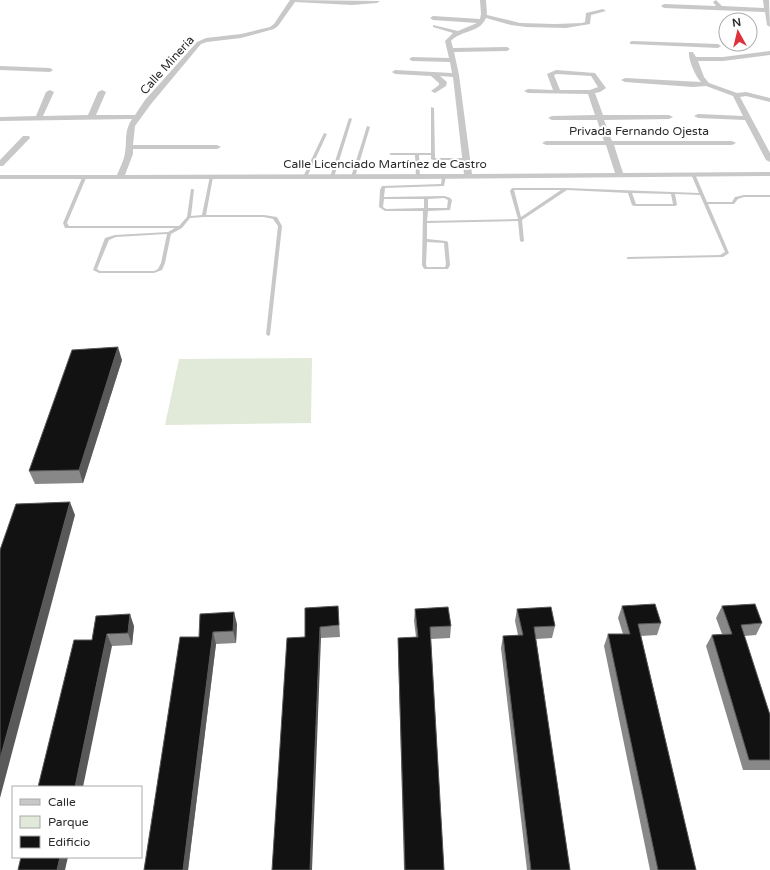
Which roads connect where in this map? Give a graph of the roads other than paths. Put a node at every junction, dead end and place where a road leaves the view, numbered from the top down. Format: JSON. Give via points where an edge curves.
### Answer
{"nodes":[{"id":1,"x":294,"y":0,"type":"edge"},
{"id":2,"x":483,"y":0,"type":"edge"},
{"id":3,"x":715,"y":0,"type":"edge"},
{"id":4,"x":766,"y":0,"type":"edge"},
{"id":5,"x":377,"y":1,"type":"edge"},
{"id":6,"x":664,"y":6,"type":"dead end"},
{"id":7,"x":720,"y":8,"type":"junction"},
{"id":8,"x":602,"y":11,"type":"dead end"},
{"id":9,"x":768,"y":12,"type":"edge"},
{"id":10,"x":433,"y":18,"type":"dead end"},
{"id":11,"x":482,"y":19,"type":"junction"},
{"id":12,"x":770,"y":25,"type":"edge"},
{"id":13,"x":435,"y":26,"type":"dead end"},
{"id":14,"x":458,"y":33,"type":"junction"},
{"id":15,"x":632,"y":43,"type":"dead end"},
{"id":16,"x":688,"y":45,"type":"junction"},
{"id":17,"x":718,"y":46,"type":"dead end"},
{"id":18,"x":507,"y":49,"type":"dead end"},
{"id":19,"x":451,"y":50,"type":"junction"},
{"id":20,"x":770,"y":53,"type":"edge"},
{"id":21,"x":412,"y":59,"type":"dead end"},
{"id":22,"x":693,"y":59,"type":"junction"},
{"id":23,"x":453,"y":60,"type":"junction"},
{"id":24,"x":0,"y":68,"type":"edge"},
{"id":25,"x":50,"y":70,"type":"dead end"},
{"id":26,"x":394,"y":72,"type":"dead end"},
{"id":27,"x":433,"y":74,"type":"junction"},
{"id":28,"x":456,"y":75,"type":"junction"},
{"id":29,"x":625,"y":80,"type":"dead end"},
{"id":30,"x":707,"y":84,"type":"junction"},
{"id":31,"x":435,"y":91,"type":"dead end"},
{"id":32,"x":528,"y":91,"type":"dead end"},
{"id":33,"x":50,"y":92,"type":"dead end"},
{"id":34,"x":102,"y":92,"type":"dead end"},
{"id":35,"x":557,"y":92,"type":"junction"},
{"id":36,"x":591,"y":92,"type":"junction"},
{"id":37,"x":736,"y":96,"type":"junction"},
{"id":38,"x":770,"y":100,"type":"edge"},
{"id":39,"x":432,"y":108,"type":"dead end"},
{"id":40,"x":698,"y":116,"type":"dead end"},
{"id":41,"x":137,"y":117,"type":"junction"},
{"id":42,"x":669,"y":117,"type":"dead end"},
{"id":43,"x":0,"y":118,"type":"edge"},
{"id":44,"x":91,"y":118,"type":"junction"},
{"id":45,"x":552,"y":118,"type":"dead end"},
{"id":46,"x":601,"y":118,"type":"junction"},
{"id":47,"x":748,"y":118,"type":"junction"},
{"id":48,"x":38,"y":119,"type":"junction"},
{"id":49,"x":350,"y":119,"type":"dead end"},
{"id":50,"x":368,"y":127,"type":"dead end"},
{"id":51,"x":325,"y":134,"type":"dead end"},
{"id":52,"x":26,"y":138,"type":"dead end"},
{"id":53,"x":546,"y":143,"type":"dead end"},
{"id":54,"x":610,"y":143,"type":"junction"},
{"id":55,"x":732,"y":143,"type":"dead end"},
{"id":56,"x":130,"y":147,"type":"junction"},
{"id":57,"x":217,"y":147,"type":"dead end"},
{"id":58,"x":391,"y":154,"type":"dead end"},
{"id":59,"x":417,"y":154,"type":"junction"},
{"id":60,"x":433,"y":154,"type":"junction"},
{"id":61,"x":466,"y":159,"type":"junction"},
{"id":62,"x":770,"y":160,"type":"edge"},
{"id":63,"x":0,"y":164,"type":"edge"},
{"id":64,"x":693,"y":174,"type":"junction"},
{"id":65,"x":770,"y":174,"type":"edge"},
{"id":66,"x":620,"y":175,"type":"junction"},
{"id":67,"x":444,"y":176,"type":"junction"},
{"id":68,"x":468,"y":176,"type":"junction"},
{"id":69,"x":212,"y":177,"type":"junction"},
{"id":70,"x":305,"y":177,"type":"junction"},
{"id":71,"x":332,"y":177,"type":"junction"},
{"id":72,"x":353,"y":177,"type":"junction"},
{"id":73,"x":418,"y":177,"type":"junction"},
{"id":74,"x":0,"y":178,"type":"edge"},
{"id":75,"x":84,"y":178,"type":"junction"},
{"id":76,"x":120,"y":178,"type":"junction"},
{"id":77,"x":566,"y":189,"type":"junction"},
{"id":78,"x":192,"y":190,"type":"dead end"},
{"id":79,"x":630,"y":193,"type":"junction"},
{"id":80,"x":673,"y":193,"type":"junction"},
{"id":81,"x":702,"y":194,"type":"junction"},
{"id":82,"x":770,"y":196,"type":"edge"},
{"id":83,"x":426,"y":197,"type":"junction"},
{"id":84,"x":382,"y":198,"type":"junction"},
{"id":85,"x":706,"y":203,"type":"junction"},
{"id":86,"x":426,"y":210,"type":"junction"},
{"id":87,"x":204,"y":216,"type":"junction"},
{"id":88,"x":189,"y":217,"type":"junction"},
{"id":89,"x":520,"y":220,"type":"junction"},
{"id":90,"x":426,"y":222,"type":"junction"},
{"id":91,"x":180,"y":227,"type":"junction"},
{"id":92,"x":169,"y":233,"type":"junction"},
{"id":93,"x":425,"y":240,"type":"junction"},
{"id":94,"x":522,"y":241,"type":"dead end"},
{"id":95,"x":628,"y":258,"type":"dead end"},
{"id":96,"x":268,"y":334,"type":"dead end"}],
"edges":[{"from":1,"to":5,"type":"street","via":[[352,3]]},
{"from":1,"to":41,"type":"street","name":"Calle Minería","via":[[272,28],[199,43]]},
{"from":2,"to":11,"type":"street"},
{"from":3,"to":7,"type":"street"},
{"from":4,"to":9,"type":"street"},
{"from":6,"to":7,"type":"street"},
{"from":7,"to":9,"type":"street"},
{"from":8,"to":11,"type":"street","via":[[588,14],[588,23],[579,26],[519,25],[496,18]]},
{"from":9,"to":12,"type":"street"},
{"from":10,"to":11,"type":"street"},
{"from":11,"to":14,"type":"street","via":[[474,28]]},
{"from":13,"to":14,"type":"street"},
{"from":14,"to":19,"type":"street","via":[[448,41]]},
{"from":15,"to":16,"type":"street"},
{"from":16,"to":17,"type":"street"},
{"from":16,"to":22,"type":"street"},
{"from":18,"to":19,"type":"street"},
{"from":19,"to":23,"type":"street"},
{"from":20,"to":22,"type":"street","via":[[723,59]]},
{"from":21,"to":23,"type":"street"},
{"from":22,"to":30,"type":"street","via":[[701,78]]},
{"from":23,"to":28,"type":"street"},
{"from":24,"to":25,"type":"street"},
{"from":26,"to":27,"type":"street"},
{"from":27,"to":28,"type":"street"},
{"from":27,"to":31,"type":"street","via":[[443,82]]},
{"from":28,"to":61,"type":"street"},
{"from":29,"to":30,"type":"street"},
{"from":30,"to":37,"type":"street"},
{"from":32,"to":35,"type":"street"},
{"from":33,"to":48,"type":"street"},
{"from":34,"to":44,"type":"street"},
{"from":35,"to":36,"type":"street"},
{"from":35,"to":36,"type":"street","via":[[550,74],[552,73],[593,74],[602,90]]},
{"from":36,"to":46,"type":"street"},
{"from":37,"to":38,"type":"street","via":[[746,94]]},
{"from":37,"to":47,"type":"street"},
{"from":39,"to":60,"type":"lane"},
{"from":40,"to":47,"type":"street"},
{"from":41,"to":44,"type":"street"},
{"from":41,"to":56,"type":"street","name":"Calle Minería","via":[[129,135]]},
{"from":42,"to":46,"type":"street"},
{"from":43,"to":48,"type":"street"},
{"from":44,"to":48,"type":"street"},
{"from":45,"to":46,"type":"street"},
{"from":46,"to":54,"type":"street"},
{"from":47,"to":62,"type":"street"},
{"from":49,"to":71,"type":"lane"},
{"from":50,"to":72,"type":"lane"},
{"from":51,"to":70,"type":"lane"},
{"from":52,"to":63,"type":"street"},
{"from":53,"to":54,"type":"street","name":"Privada Fernando Ojesta"},
{"from":54,"to":55,"type":"street","name":"Privada Fernando Ojesta"},
{"from":54,"to":66,"type":"street"},
{"from":56,"to":57,"type":"street"},
{"from":56,"to":76,"type":"street","name":"Calle Minería","via":[[130,154]]},
{"from":58,"to":59,"type":"lane"},
{"from":59,"to":60,"type":"lane"},
{"from":59,"to":73,"type":"lane"},
{"from":60,"to":61,"type":"lane","via":[[433,159]]},
{"from":61,"to":68,"type":"street"},
{"from":64,"to":65,"type":"street","name":"Calle Licenciado Martínez de Castro"},
{"from":64,"to":66,"type":"street","name":"Calle Licenciado Martínez de Castro"},
{"from":64,"to":81,"type":"lane"},
{"from":66,"to":68,"type":"street","name":"Calle Licenciado Martínez de Castro"},
{"from":67,"to":68,"type":"street","name":"Calle Licenciado Martínez de Castro"},
{"from":67,"to":73,"type":"street","name":"Calle Licenciado Martínez de Castro"},
{"from":67,"to":84,"type":"lane","via":[[443,185],[382,187]]},
{"from":69,"to":70,"type":"street","name":"Calle Licenciado Martínez de Castro"},
{"from":69,"to":76,"type":"street","name":"Calle Licenciado Martínez de Castro"},
{"from":69,"to":87,"type":"lane"},
{"from":70,"to":71,"type":"street","name":"Calle Licenciado Martínez de Castro"},
{"from":71,"to":72,"type":"street","name":"Calle Licenciado Martínez de Castro"},
{"from":72,"to":73,"type":"street","name":"Calle Licenciado Martínez de Castro"},
{"from":74,"to":75,"type":"street","name":"Calle Licenciado Martínez de Castro"},
{"from":75,"to":76,"type":"street","name":"Calle Licenciado Martínez de Castro"},
{"from":75,"to":91,"type":"lane","via":[[65,223],[67,227]]},
{"from":77,"to":79,"type":"lane"},
{"from":77,"to":89,"type":"lane"},
{"from":77,"to":89,"type":"lane","via":[[513,189]]},
{"from":78,"to":88,"type":"lane"},
{"from":79,"to":80,"type":"lane"},
{"from":79,"to":80,"type":"lane","via":[[634,205],[676,205]]},
{"from":80,"to":81,"type":"lane"},
{"from":81,"to":85,"type":"lane"},
{"from":82,"to":85,"type":"lane","via":[[744,196],[736,198],[733,203]]},
{"from":83,"to":84,"type":"lane"},
{"from":83,"to":86,"type":"lane"},
{"from":83,"to":86,"type":"lane","via":[[448,198],[450,207],[445,210]]},
{"from":84,"to":86,"type":"lane","via":[[381,207],[385,210]]},
{"from":85,"to":95,"type":"lane","via":[[727,253],[721,256]]},
{"from":86,"to":90,"type":"lane"},
{"from":87,"to":88,"type":"lane"},
{"from":87,"to":96,"type":"lane","via":[[264,216],[275,218],[280,226]]},
{"from":88,"to":91,"type":"lane"},
{"from":89,"to":90,"type":"lane"},
{"from":89,"to":94,"type":"lane"},
{"from":90,"to":93,"type":"lane"},
{"from":91,"to":92,"type":"lane"},
{"from":92,"to":92,"type":"lane","via":[[160,270],[95,270],[107,239],[115,236]]},
{"from":93,"to":93,"type":"lane","via":[[426,268],[446,268],[446,242]]}]}
